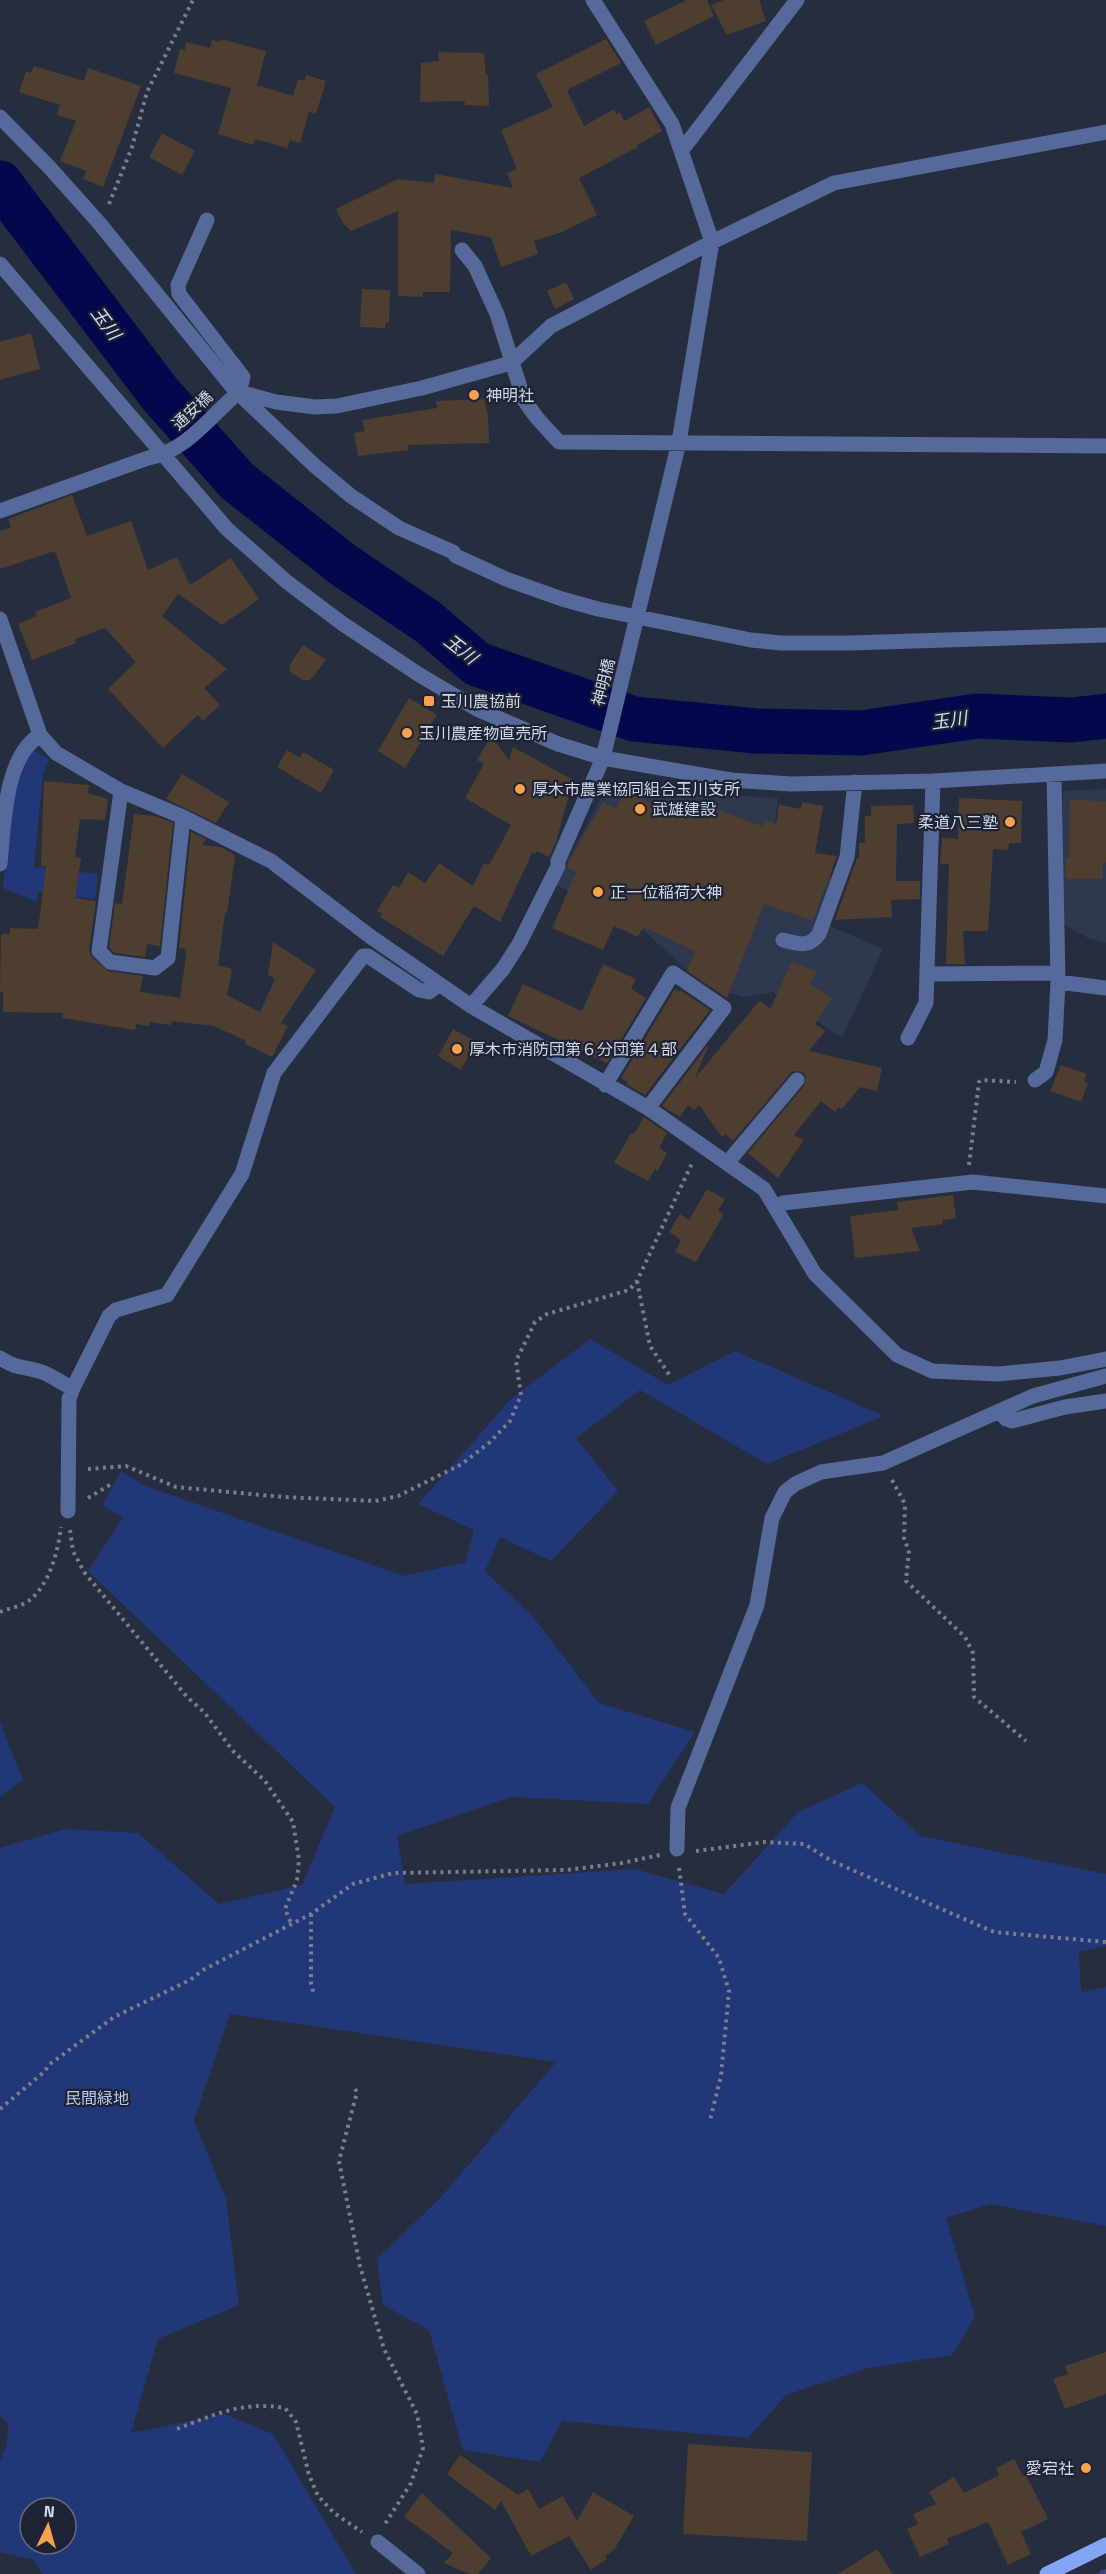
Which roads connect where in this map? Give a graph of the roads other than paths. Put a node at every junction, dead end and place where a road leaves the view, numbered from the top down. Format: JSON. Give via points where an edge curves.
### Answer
{"nodes":[{"id":1,"x":593,"y":0,"type":"edge"},
{"id":2,"x":797,"y":0,"type":"edge"},
{"id":3,"x":0,"y":117,"type":"edge"},
{"id":4,"x":1106,"y":132,"type":"edge"},
{"id":5,"x":682,"y":150,"type":"junction"},
{"id":6,"x":207,"y":220,"type":"dead end"},
{"id":7,"x":712,"y":242,"type":"junction"},
{"id":8,"x":462,"y":250,"type":"dead end"},
{"id":9,"x":0,"y":264,"type":"edge"},
{"id":10,"x":512,"y":363,"type":"junction"},
{"id":11,"x":235,"y":395,"type":"junction"},
{"id":12,"x":680,"y":442,"type":"junction"},
{"id":13,"x":1106,"y":446,"type":"edge"},
{"id":14,"x":171,"y":451,"type":"junction"},
{"id":15,"x":0,"y":511,"type":"edge"},
{"id":16,"x":0,"y":619,"type":"edge"},
{"id":17,"x":636,"y":622,"type":"junction"},
{"id":18,"x":1106,"y":635,"type":"edge"},
{"id":19,"x":4,"y":644,"type":"edge"},
{"id":20,"x":40,"y":735,"type":"junction"},
{"id":21,"x":605,"y":751,"type":"junction"},
{"id":22,"x":1106,"y":771,"type":"edge"},
{"id":23,"x":1054,"y":774,"type":"junction"},
{"id":24,"x":933,"y":781,"type":"junction"},
{"id":25,"x":855,"y":782,"type":"junction"},
{"id":26,"x":121,"y":790,"type":"junction"},
{"id":27,"x":183,"y":817,"type":"junction"},
{"id":28,"x":0,"y":864,"type":"edge"},
{"id":29,"x":783,"y":940,"type":"dead end"},
{"id":30,"x":928,"y":974,"type":"junction"},
{"id":31,"x":1058,"y":978,"type":"junction"},
{"id":32,"x":438,"y":985,"type":"junction"},
{"id":33,"x":1106,"y":988,"type":"edge"},
{"id":34,"x":471,"y":1006,"type":"junction"},
{"id":35,"x":908,"y":1038,"type":"dead end"},
{"id":36,"x":798,"y":1080,"type":"dead end"},
{"id":37,"x":1035,"y":1080,"type":"road end"},
{"id":38,"x":605,"y":1085,"type":"junction"},
{"id":39,"x":648,"y":1108,"type":"junction"},
{"id":40,"x":728,"y":1162,"type":"junction"},
{"id":41,"x":1106,"y":1196,"type":"edge"},
{"id":42,"x":777,"y":1207,"type":"junction"},
{"id":43,"x":0,"y":1358,"type":"edge"},
{"id":44,"x":1106,"y":1359,"type":"edge"},
{"id":45,"x":1106,"y":1376,"type":"edge"},
{"id":46,"x":73,"y":1388,"type":"junction"},
{"id":47,"x":1106,"y":1401,"type":"edge"},
{"id":48,"x":1000,"y":1412,"type":"junction"},
{"id":49,"x":69,"y":1508,"type":"road end"},
{"id":50,"x":677,"y":1849,"type":"road end"},
{"id":51,"x":377,"y":2541,"type":"road end"},
{"id":52,"x":1106,"y":2545,"type":"edge"},
{"id":53,"x":417,"y":2574,"type":"edge"},
{"id":54,"x":1047,"y":2574,"type":"edge"}],
"edges":[{"from":1,"to":5,"type":"street","via":[[672,124]]},
{"from":2,"to":5,"type":"street"},
{"from":3,"to":11,"type":"street","via":[[100,224],[234,388]]},
{"from":4,"to":7,"type":"street","via":[[834,183]]},
{"from":5,"to":7,"type":"street"},
{"from":6,"to":11,"type":"street","via":[[178,285],[179,294],[243,377]]},
{"from":7,"to":10,"type":"street","via":[[551,326]]},
{"from":7,"to":12,"type":"street","name":"神明橋"},
{"from":8,"to":10,"type":"street","via":[[475,266],[497,314]]},
{"from":9,"to":14,"type":"street"},
{"from":10,"to":11,"type":"street","via":[[423,388],[337,406],[315,407]]},
{"from":10,"to":12,"type":"street","via":[[524,400],[559,442]]},
{"from":11,"to":14,"type":"street","name":"通安橋"},
{"from":11,"to":17,"type":"street","via":[[351,496],[399,528],[506,579]]},
{"from":12,"to":13,"type":"street"},
{"from":12,"to":17,"type":"street","name":"神明橋"},
{"from":14,"to":15,"type":"street"},
{"from":14,"to":21,"type":"street","via":[[227,529],[343,624],[477,709],[558,744]]},
{"from":16,"to":19,"type":"street"},
{"from":17,"to":18,"type":"street","via":[[782,644]]},
{"from":17,"to":21,"type":"street","name":"神明橋"},
{"from":19,"to":20,"type":"street"},
{"from":20,"to":26,"type":"street","via":[[56,753]]},
{"from":20,"to":28,"type":"street","via":[[31,740],[12,775]]},
{"from":21,"to":25,"type":"street","via":[[731,780],[792,784]]},
{"from":21,"to":34,"type":"street","name":"神明橋","via":[[558,866],[519,944]]},
{"from":22,"to":23,"type":"street"},
{"from":23,"to":24,"type":"street"},
{"from":23,"to":31,"type":"street"},
{"from":24,"to":25,"type":"street"},
{"from":24,"to":30,"type":"street"},
{"from":25,"to":29,"type":"street","via":[[846,856],[819,934],[804,945]]},
{"from":26,"to":27,"type":"street"},
{"from":26,"to":27,"type":"street","via":[[99,951],[110,962],[155,968],[168,958]]},
{"from":27,"to":32,"type":"street","via":[[272,861]]},
{"from":30,"to":31,"type":"street"},
{"from":30,"to":35,"type":"street","via":[[926,1003]]},
{"from":31,"to":33,"type":"street"},
{"from":31,"to":37,"type":"street","via":[[1055,1040],[1046,1072]]},
{"from":32,"to":34,"type":"street"},
{"from":32,"to":46,"type":"street","via":[[429,992],[418,990],[363,956],[274,1072],[242,1174],[167,1295],[109,1316]]},
{"from":34,"to":38,"type":"street"},
{"from":36,"to":40,"type":"street"},
{"from":38,"to":39,"type":"street"},
{"from":38,"to":39,"type":"street","via":[[673,973],[724,1008]]},
{"from":39,"to":40,"type":"street"},
{"from":40,"to":42,"type":"street","via":[[764,1189]]},
{"from":41,"to":42,"type":"street","via":[[966,1183],[783,1203]]},
{"from":42,"to":44,"type":"street","via":[[815,1274],[897,1354],[924,1367],[933,1371],[998,1374]]},
{"from":43,"to":46,"type":"street","via":[[13,1367],[43,1372]]},
{"from":45,"to":48,"type":"street","via":[[1034,1396]]},
{"from":46,"to":49,"type":"street","via":[[69,1398]]},
{"from":47,"to":48,"type":"street","via":[[1012,1421]]},
{"from":48,"to":50,"type":"street","via":[[883,1463],[821,1472],[785,1492],[772,1518],[757,1605],[678,1808]]},
{"from":51,"to":53,"type":"street"},
{"from":52,"to":54,"type":"main road"}]}
